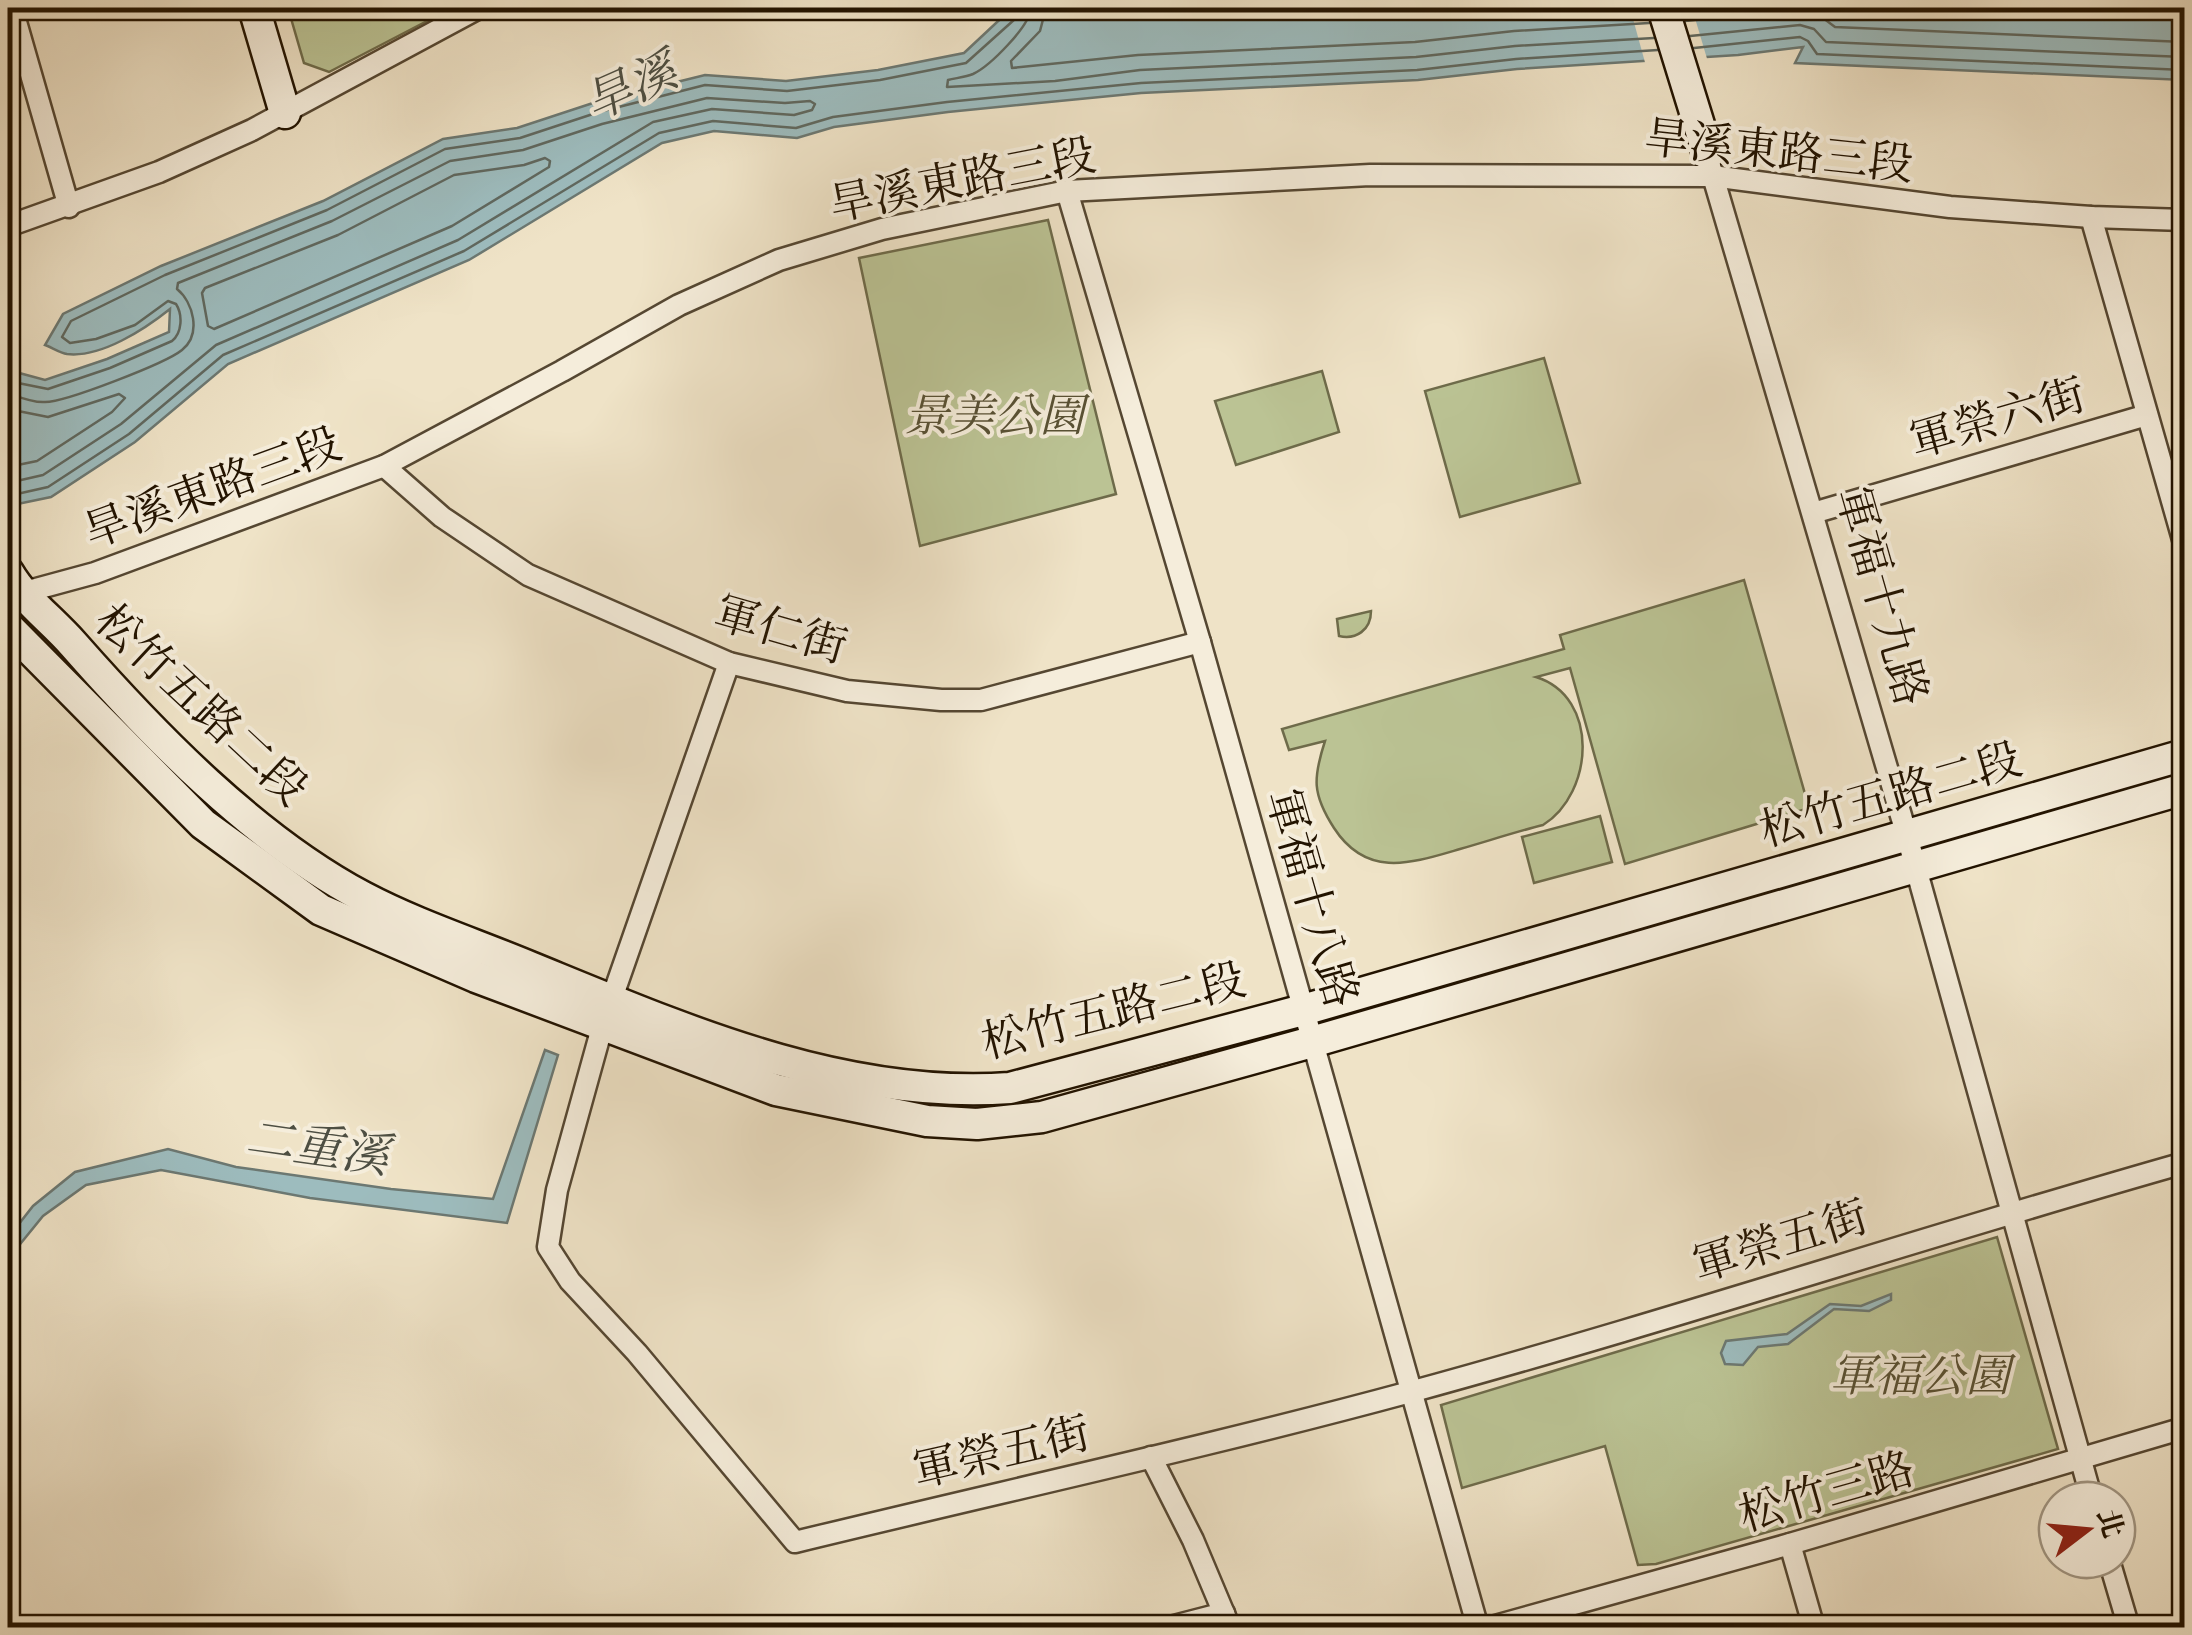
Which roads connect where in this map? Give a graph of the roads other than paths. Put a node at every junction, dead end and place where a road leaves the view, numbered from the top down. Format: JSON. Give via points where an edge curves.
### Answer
{"nodes":[{"id":1,"x":12,"y":8,"type":"edge"},
{"id":2,"x":254,"y":8,"type":"edge"},
{"id":3,"x":479,"y":8,"type":"edge"},
{"id":4,"x":1663,"y":8,"type":"edge"},
{"id":5,"x":285,"y":113,"type":"junction"},
{"id":6,"x":1710,"y":165,"type":"junction"},
{"id":7,"x":1066,"y":192,"type":"junction"},
{"id":8,"x":69,"y":206,"type":"junction"},
{"id":9,"x":2090,"y":218,"type":"junction"},
{"id":10,"x":2184,"y":220,"type":"edge"},
{"id":11,"x":8,"y":226,"type":"edge"},
{"id":12,"x":2147,"y":415,"type":"junction"},
{"id":13,"x":384,"y":466,"type":"junction"},
{"id":14,"x":1813,"y":513,"type":"junction"},
{"id":15,"x":2184,"y":544,"type":"edge"},
{"id":16,"x":11,"y":594,"type":"edge"},
{"id":17,"x":8,"y":628,"type":"edge"},
{"id":18,"x":1200,"y":642,"type":"junction"},
{"id":19,"x":729,"y":663,"type":"junction"},
{"id":20,"x":2184,"y":755,"type":"edge"},
{"id":21,"x":2184,"y":788,"type":"edge"},
{"id":22,"x":1907,"y":836,"type":"junction"},
{"id":23,"x":1915,"y":867,"type":"junction"},
{"id":24,"x":1303,"y":1010,"type":"junction"},
{"id":25,"x":607,"y":1012,"type":"junction"},
{"id":26,"x":1312,"y":1042,"type":"junction"},
{"id":27,"x":2184,"y":1163,"type":"edge"},
{"id":28,"x":2012,"y":1212,"type":"junction"},
{"id":29,"x":1413,"y":1391,"type":"junction"},
{"id":30,"x":2184,"y":1428,"type":"edge"},
{"id":31,"x":1151,"y":1457,"type":"junction"},
{"id":32,"x":2081,"y":1460,"type":"junction"},
{"id":33,"x":2086,"y":1480,"type":"edge"},
{"id":34,"x":1790,"y":1544,"type":"junction"},
{"id":35,"x":2115,"y":1580,"type":"edge"},
{"id":36,"x":1227,"y":1620,"type":"edge"},
{"id":37,"x":1166,"y":1628,"type":"edge"},
{"id":38,"x":1478,"y":1628,"type":"edge"},
{"id":39,"x":1488,"y":1628,"type":"edge"},
{"id":40,"x":1814,"y":1628,"type":"edge"},
{"id":41,"x":2128,"y":1628,"type":"edge"}],
"edges":[{"from":1,"to":8,"type":"street"},
{"from":2,"to":5,"type":"street"},
{"from":3,"to":5,"type":"street"},
{"from":4,"to":6,"type":"street","name":"軍福十九路"},
{"from":5,"to":8,"type":"street"},
{"from":6,"to":7,"type":"street","name":"旱溪東路三段"},
{"from":6,"to":9,"type":"street","name":"旱溪東路三段","via":[[1875,199]]},
{"from":6,"to":14,"type":"street","name":"軍福十九路"},
{"from":7,"to":13,"type":"street","name":"旱溪東路三段","via":[[882,230],[780,260],[678,305]]},
{"from":7,"to":18,"type":"street","name":"軍福十八路"},
{"from":8,"to":11,"type":"street"},
{"from":9,"to":10,"type":"street","name":"旱溪東路三段"},
{"from":9,"to":12,"type":"street"},
{"from":12,"to":14,"type":"street","name":"軍榮六街"},
{"from":12,"to":15,"type":"street"},
{"from":13,"to":16,"type":"street","name":"旱溪東路三段","via":[[72,581]]},
{"from":13,"to":19,"type":"street","name":"軍仁街","via":[[442,517],[528,575]]},
{"from":14,"to":22,"type":"street","name":"軍福十九路"},
{"from":16,"to":25,"type":"street","name":"松竹五路二段","via":[[69,639],[188,766],[300,856],[363,896]]},
{"from":17,"to":25,"type":"street","name":"松竹五路二段","via":[[203,824],[320,910],[476,977]]},
{"from":18,"to":19,"type":"street","name":"軍仁街","via":[[981,700],[846,691]]},
{"from":18,"to":24,"type":"street","name":"軍福十八路"},
{"from":19,"to":25,"type":"street","name":"軍榮五街"},
{"from":20,"to":22,"type":"street","name":"松竹五路二段"},
{"from":21,"to":23,"type":"street","name":"松竹五路二段"},
{"from":22,"to":23,"type":"street","name":"軍福十九路"},
{"from":22,"to":24,"type":"street","name":"松竹五路二段"},
{"from":23,"to":26,"type":"street","name":"松竹五路二段"},
{"from":23,"to":28,"type":"street","name":"軍福十九路"},
{"from":24,"to":25,"type":"street","name":"松竹五路二段","via":[[1010,1088],[962,1092],[832,1074]]},
{"from":24,"to":26,"type":"street","name":"軍福十八路"},
{"from":25,"to":26,"type":"street","name":"松竹五路二段","via":[[776,1090],[927,1121],[977,1124],[1042,1117]]},
{"from":25,"to":31,"type":"street","name":"軍榮五街","via":[[557,1190],[548,1247],[795,1542]]},
{"from":26,"to":29,"type":"street","name":"軍福十八路"},
{"from":27,"to":28,"type":"street","name":"軍榮五街"},
{"from":28,"to":29,"type":"street","name":"軍榮五街"},
{"from":28,"to":32,"type":"street","name":"軍福十九路"},
{"from":29,"to":31,"type":"street","name":"軍榮五街"},
{"from":29,"to":38,"type":"street","name":"軍福十八路"},
{"from":30,"to":32,"type":"street","name":"松竹三路"},
{"from":31,"to":36,"type":"street"},
{"from":32,"to":33,"type":"street","name":"軍福十九路"},
{"from":32,"to":34,"type":"street","name":"松竹三路"},
{"from":34,"to":39,"type":"street","name":"松竹三路"},
{"from":34,"to":40,"type":"street"},
{"from":35,"to":41,"type":"street"},
{"from":36,"to":37,"type":"street"}]}
